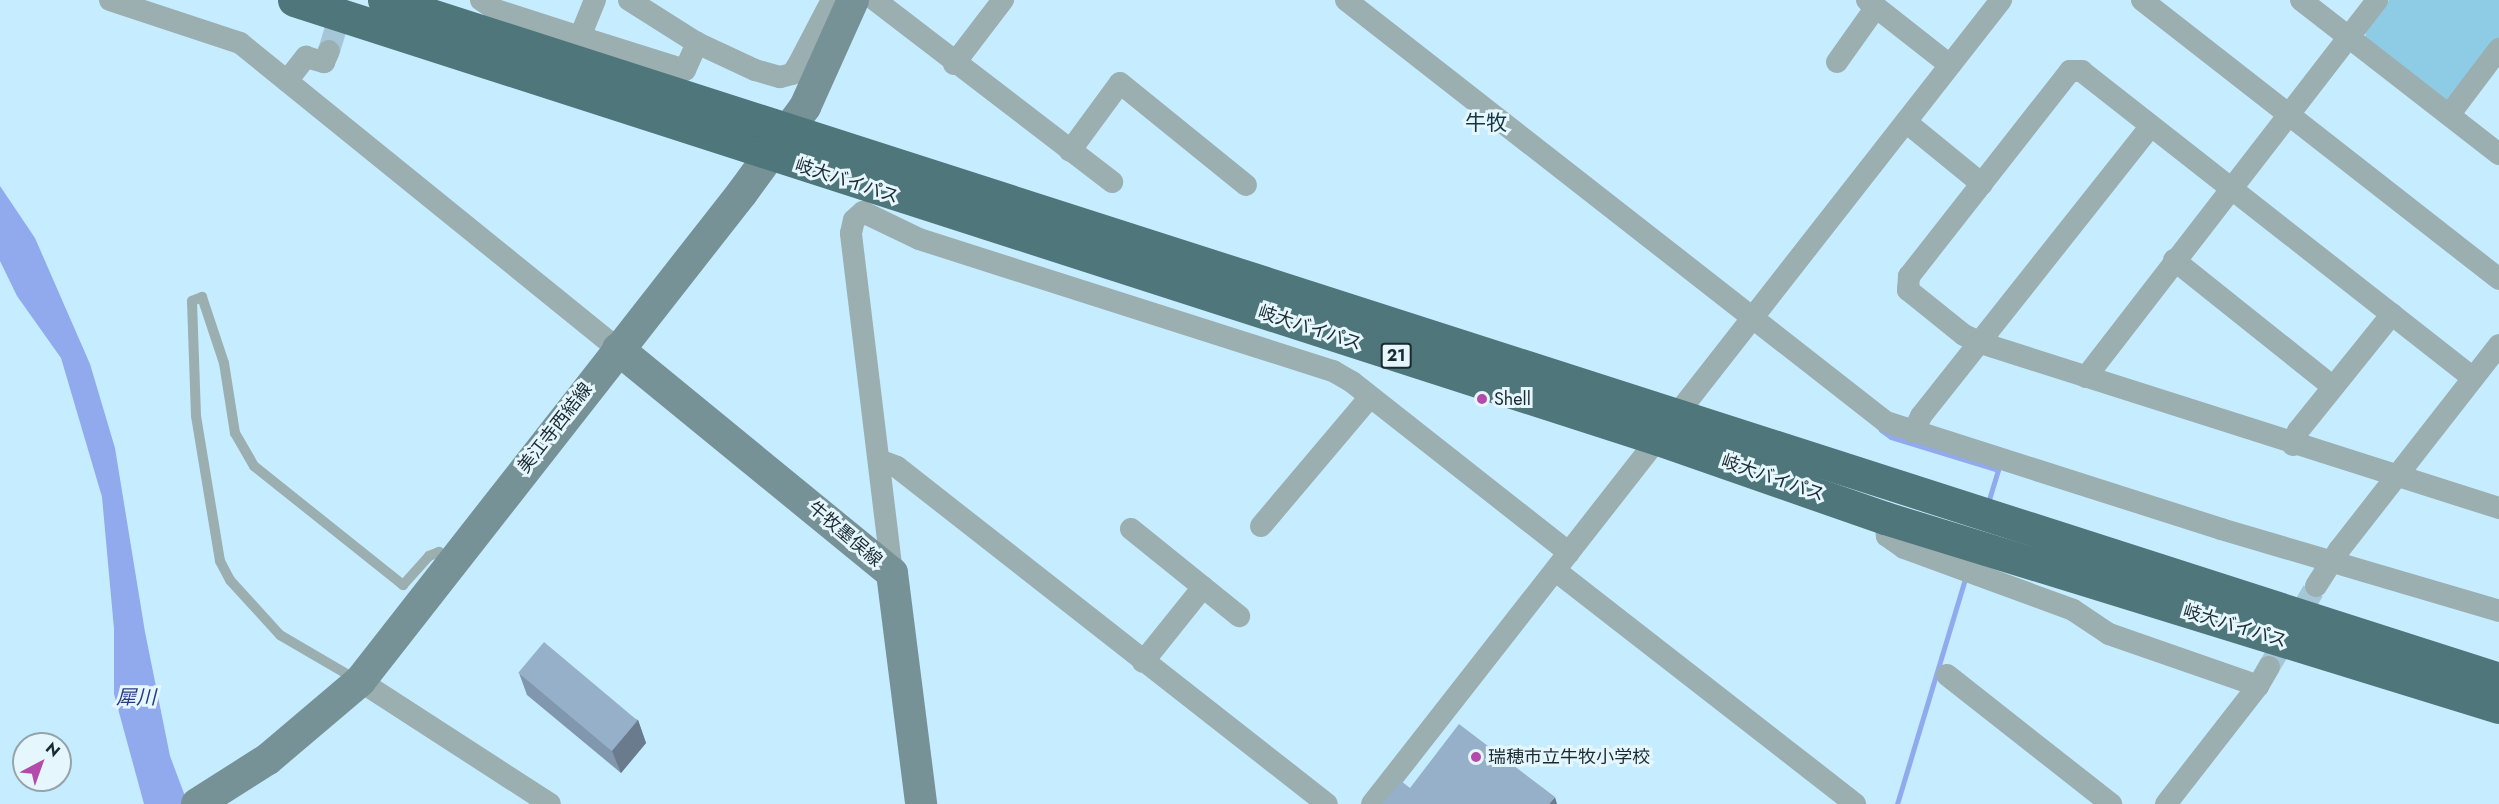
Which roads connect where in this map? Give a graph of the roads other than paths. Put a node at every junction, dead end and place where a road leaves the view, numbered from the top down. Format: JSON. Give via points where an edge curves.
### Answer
{"nodes":[{"id":1,"x":110,"y":0,"type":"edge"},
{"id":2,"x":294,"y":0,"type":"edge"},
{"id":3,"x":384,"y":0,"type":"edge"},
{"id":4,"x":482,"y":0,"type":"edge"},
{"id":5,"x":595,"y":0,"type":"edge"},
{"id":6,"x":629,"y":0,"type":"edge"},
{"id":7,"x":832,"y":0,"type":"edge"},
{"id":8,"x":853,"y":0,"type":"edge"},
{"id":9,"x":875,"y":0,"type":"edge"},
{"id":10,"x":1003,"y":0,"type":"edge"},
{"id":11,"x":1346,"y":0,"type":"edge"},
{"id":12,"x":2001,"y":0,"type":"edge"},
{"id":13,"x":2142,"y":0,"type":"edge"},
{"id":14,"x":2301,"y":0,"type":"edge"},
{"id":15,"x":2377,"y":0,"type":"edge"},
{"id":16,"x":1872,"y":3,"type":"edge"},
{"id":17,"x":2348,"y":36,"type":"junction"},
{"id":18,"x":580,"y":37,"type":"junction"},
{"id":19,"x":697,"y":43,"type":"junction"},
{"id":20,"x":2499,"y":49,"type":"edge"},
{"id":21,"x":329,"y":51,"type":"dead end"},
{"id":22,"x":1838,"y":62,"type":"dead end"},
{"id":23,"x":954,"y":64,"type":"junction"},
{"id":24,"x":1950,"y":65,"type":"junction"},
{"id":25,"x":287,"y":81,"type":"junction"},
{"id":26,"x":2288,"y":114,"type":"junction"},
{"id":27,"x":2449,"y":115,"type":"junction"},
{"id":28,"x":1906,"y":122,"type":"junction"},
{"id":29,"x":2151,"y":126,"type":"junction"},
{"id":30,"x":788,"y":129,"type":"junction"},
{"id":31,"x":1070,"y":151,"type":"junction"},
{"id":32,"x":2499,"y":154,"type":"edge"},
{"id":33,"x":769,"y":156,"type":"junction"},
{"id":34,"x":1112,"y":182,"type":"dead end"},
{"id":35,"x":1982,"y":183,"type":"junction"},
{"id":36,"x":1246,"y":185,"type":"dead end"},
{"id":37,"x":2229,"y":188,"type":"junction"},
{"id":38,"x":2174,"y":260,"type":"junction"},
{"id":39,"x":2499,"y":279,"type":"edge"},
{"id":40,"x":2392,"y":314,"type":"junction"},
{"id":41,"x":1753,"y":316,"type":"junction"},
{"id":42,"x":1981,"y":343,"type":"junction"},
{"id":43,"x":2499,"y":345,"type":"edge"},
{"id":44,"x":618,"y":349,"type":"junction"},
{"id":45,"x":2086,"y":376,"type":"junction"},
{"id":46,"x":2473,"y":378,"type":"junction"},
{"id":47,"x":2333,"y":387,"type":"junction"},
{"id":48,"x":1370,"y":397,"type":"junction"},
{"id":49,"x":1678,"y":413,"type":"junction"},
{"id":50,"x":1912,"y":432,"type":"junction"},
{"id":51,"x":1658,"y":439,"type":"junction"},
{"id":52,"x":2293,"y":445,"type":"junction"},
{"id":53,"x":879,"y":460,"type":"junction"},
{"id":54,"x":2396,"y":477,"type":"junction"},
{"id":55,"x":2499,"y":508,"type":"edge"},
{"id":56,"x":1885,"y":518,"type":"junction"},
{"id":57,"x":1262,"y":519,"type":"dead end"},
{"id":58,"x":1131,"y":529,"type":"dead end"},
{"id":59,"x":2332,"y":560,"type":"junction"},
{"id":60,"x":452,"y":561,"type":"junction"},
{"id":61,"x":1562,"y":562,"type":"junction"},
{"id":62,"x":892,"y":573,"type":"junction"},
{"id":63,"x":2316,"y":586,"type":"tunnel mouth"},
{"id":64,"x":1203,"y":587,"type":"junction"},
{"id":65,"x":2499,"y":610,"type":"edge"},
{"id":66,"x":1239,"y":616,"type":"dead end"},
{"id":67,"x":1143,"y":662,"type":"junction"},
{"id":68,"x":1947,"y":675,"type":"dead end"},
{"id":69,"x":2499,"y":679,"type":"edge"},
{"id":70,"x":360,"y":681,"type":"junction"},
{"id":71,"x":2499,"y":707,"type":"edge"},
{"id":72,"x":200,"y":802,"type":"edge"},
{"id":73,"x":550,"y":804,"type":"edge"},
{"id":74,"x":921,"y":804,"type":"edge"},
{"id":75,"x":1326,"y":804,"type":"edge"},
{"id":76,"x":1372,"y":804,"type":"edge"},
{"id":77,"x":1856,"y":804,"type":"edge"},
{"id":78,"x":2110,"y":804,"type":"edge"},
{"id":79,"x":2166,"y":804,"type":"edge"}],
"edges":[{"from":1,"to":25,"type":"street","via":[[240,43]]},
{"from":2,"to":33,"type":"highway","name":"岐大バイパス","number":"21"},
{"from":3,"to":30,"type":"highway","name":"岐大バイパス","number":"21"},
{"from":4,"to":18,"type":"street","via":[[496,10]]},
{"from":5,"to":18,"type":"street"},
{"from":6,"to":19,"type":"street"},
{"from":7,"to":19,"type":"street","via":[[792,74],[780,77],[755,70]]},
{"from":8,"to":30,"type":"main road","name":"美江寺西結線","via":[[805,107]]},
{"from":9,"to":23,"type":"street"},
{"from":10,"to":23,"type":"street"},
{"from":11,"to":41,"type":"street"},
{"from":12,"to":24,"type":"street"},
{"from":13,"to":26,"type":"street"},
{"from":14,"to":17,"type":"street"},
{"from":15,"to":17,"type":"street"},
{"from":16,"to":22,"type":"street"},
{"from":16,"to":24,"type":"street"},
{"from":17,"to":26,"type":"street"},
{"from":17,"to":27,"type":"street"},
{"from":18,"to":19,"type":"street","via":[[685,70]]},
{"from":20,"to":27,"type":"street"},
{"from":21,"to":25,"type":"street","via":[[324,62],[306,57]]},
{"from":23,"to":31,"type":"street"},
{"from":24,"to":28,"type":"street"},
{"from":25,"to":44,"type":"street"},
{"from":26,"to":37,"type":"street"},
{"from":26,"to":39,"type":"street"},
{"from":27,"to":32,"type":"street"},
{"from":28,"to":35,"type":"street"},
{"from":28,"to":41,"type":"street"},
{"from":29,"to":35,"type":"street","via":[[2082,70],[2070,71]]},
{"from":29,"to":37,"type":"street"},
{"from":29,"to":42,"type":"street"},
{"from":30,"to":33,"type":"main road","name":"美江寺西結線"},
{"from":30,"to":49,"type":"highway","name":"岐大バイパス","number":"21"},
{"from":31,"to":34,"type":"street"},
{"from":31,"to":36,"type":"street","via":[[1120,83]]},
{"from":33,"to":44,"type":"main road","name":"美江寺西結線"},
{"from":33,"to":51,"type":"highway","name":"岐大バイパス","number":"21"},
{"from":35,"to":42,"type":"street","via":[[1909,276],[1908,290],[1964,335]]},
{"from":37,"to":38,"type":"street"},
{"from":37,"to":40,"type":"street"},
{"from":38,"to":45,"type":"street"},
{"from":38,"to":47,"type":"street"},
{"from":40,"to":46,"type":"street"},
{"from":40,"to":47,"type":"street"},
{"from":41,"to":49,"type":"street"},
{"from":41,"to":50,"type":"street","via":[[1886,422]]},
{"from":42,"to":45,"type":"street"},
{"from":42,"to":50,"type":"street"},
{"from":43,"to":46,"type":"street"},
{"from":44,"to":60,"type":"main road","name":"美江寺西結線"},
{"from":44,"to":62,"type":"main road","name":"牛牧墨俣線"},
{"from":45,"to":52,"type":"street"},
{"from":46,"to":54,"type":"street"},
{"from":47,"to":52,"type":"street","via":[[2298,431]]},
{"from":48,"to":53,"type":"street","via":[[1333,371],[919,238],[863,212],[854,220],[851,233]]},
{"from":48,"to":57,"type":"street"},
{"from":48,"to":61,"type":"street"},
{"from":49,"to":51,"type":"street"},
{"from":49,"to":69,"type":"highway","name":"岐大バイパス","number":"21"},
{"from":50,"to":59,"type":"street"},
{"from":51,"to":56,"type":"highway","name":"岐大バイパス","number":"21"},
{"from":51,"to":61,"type":"street"},
{"from":52,"to":54,"type":"street"},
{"from":53,"to":62,"type":"street"},
{"from":53,"to":67,"type":"street","via":[[897,467]]},
{"from":54,"to":55,"type":"street"},
{"from":54,"to":59,"type":"street"},
{"from":56,"to":71,"type":"highway","name":"岐大バイパス","number":"21"},
{"from":56,"to":79,"type":"street","via":[[1887,536],[1904,548],[2073,610],[2109,634],[2263,676]]},
{"from":58,"to":64,"type":"street"},
{"from":59,"to":63,"type":"street"},
{"from":59,"to":65,"type":"street"},
{"from":60,"to":70,"type":"main road","name":"美江寺西結線"},
{"from":60,"to":70,"type":"lane","via":[[440,552],[429,556],[403,585],[254,466],[236,433],[224,363],[202,297],[192,301],[196,416],[220,561],[230,580],[280,635],[307,654]]},
{"from":61,"to":76,"type":"street"},
{"from":61,"to":77,"type":"street"},
{"from":62,"to":74,"type":"main road","name":"牛牧墨俣線"},
{"from":64,"to":66,"type":"street"},
{"from":64,"to":67,"type":"street"},
{"from":67,"to":75,"type":"street"},
{"from":68,"to":78,"type":"street"},
{"from":70,"to":72,"type":"main road","name":"美江寺西結線","via":[[268,759]]},
{"from":70,"to":73,"type":"street"}]}
